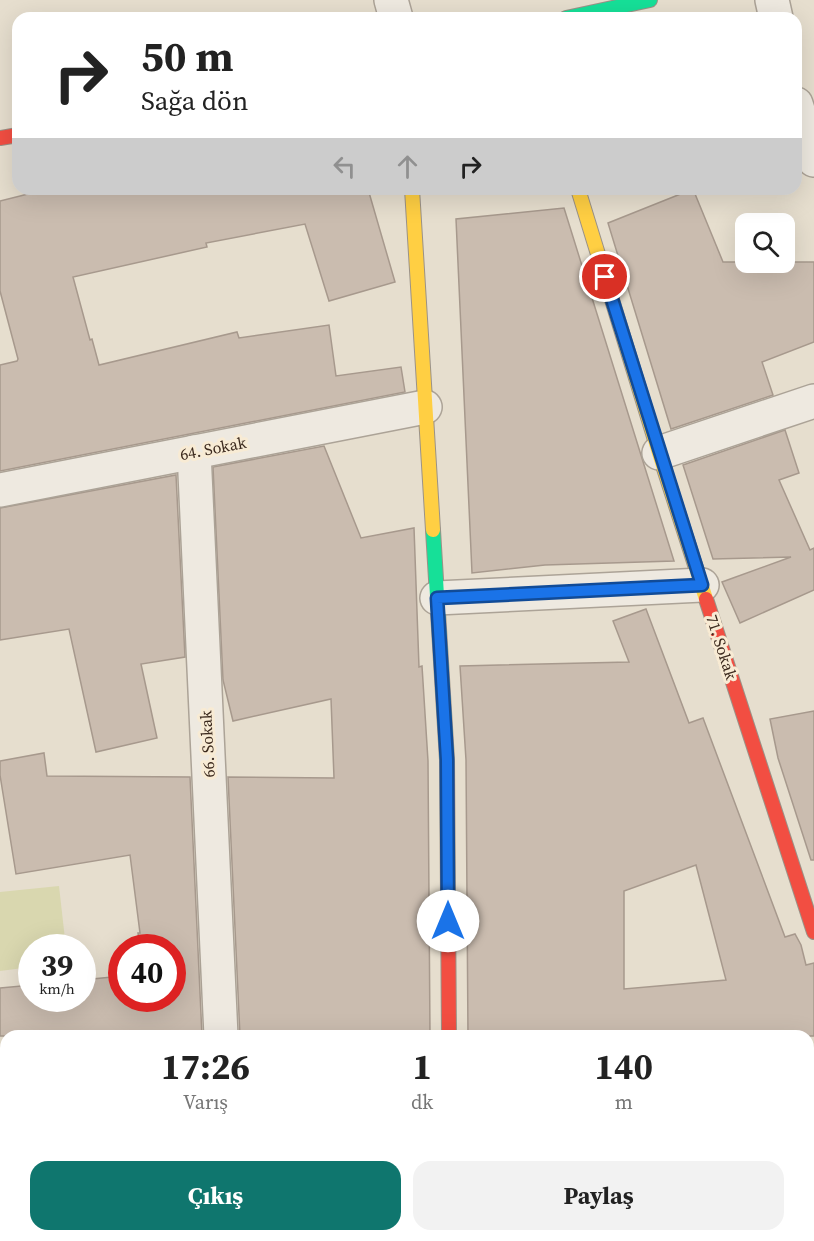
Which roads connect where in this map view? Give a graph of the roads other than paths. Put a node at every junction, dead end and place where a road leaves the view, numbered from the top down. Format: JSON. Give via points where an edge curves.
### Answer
{"nodes":[{"id":1,"x":650,"y":0,"type":"edge"},
{"id":2,"x":594,"y":12,"type":"edge"},
{"id":3,"x":802,"y":123,"type":"edge"},
{"id":4,"x":814,"y":160,"type":"edge"},
{"id":5,"x":412,"y":195,"type":"edge"},
{"id":6,"x":580,"y":195,"type":"edge"},
{"id":7,"x":814,"y":401,"type":"edge"},
{"id":8,"x":425,"y":407,"type":"junction"},
{"id":9,"x":194,"y":452,"type":"junction"},
{"id":10,"x":659,"y":453,"type":"junction"},
{"id":11,"x":0,"y":490,"type":"edge"},
{"id":12,"x":702,"y":585,"type":"junction"},
{"id":13,"x":437,"y":598,"type":"junction"},
{"id":14,"x":814,"y":932,"type":"edge"},
{"id":15,"x":221,"y":1030,"type":"edge"},
{"id":16,"x":449,"y":1030,"type":"edge"}],
"edges":[{"from":1,"to":2,"type":"street"},
{"from":3,"to":4,"type":"street"},
{"from":5,"to":8,"type":"street"},
{"from":6,"to":10,"type":"street","name":"71. Sokak"},
{"from":7,"to":10,"type":"street"},
{"from":8,"to":9,"type":"street","name":"64. Sokak"},
{"from":8,"to":13,"type":"street"},
{"from":9,"to":11,"type":"street","name":"64. Sokak"},
{"from":9,"to":15,"type":"street","name":"66. Sokak"},
{"from":10,"to":12,"type":"street","name":"71. Sokak"},
{"from":12,"to":13,"type":"street"},
{"from":12,"to":14,"type":"street","name":"71. Sokak"},
{"from":13,"to":16,"type":"street","via":[[447,760]]}]}
